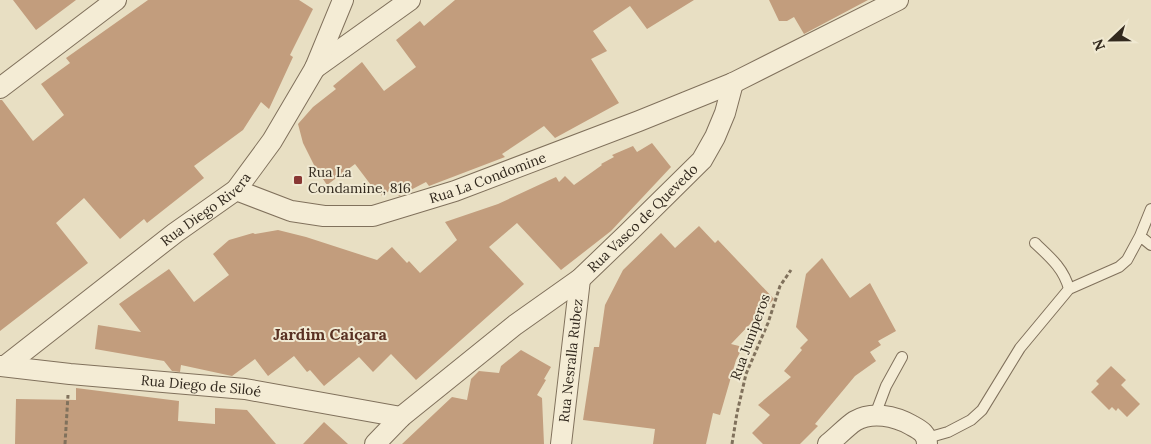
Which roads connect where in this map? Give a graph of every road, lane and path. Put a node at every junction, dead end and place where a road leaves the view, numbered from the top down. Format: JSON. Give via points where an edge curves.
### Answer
{"nodes":[{"id":1,"x":116,"y":0,"type":"edge"},
{"id":2,"x":343,"y":0,"type":"edge"},
{"id":3,"x":410,"y":0,"type":"edge"},
{"id":4,"x":898,"y":0,"type":"edge"},
{"id":5,"x":314,"y":68,"type":"junction"},
{"id":6,"x":732,"y":83,"type":"junction"},
{"id":7,"x":0,"y":88,"type":"edge"},
{"id":8,"x":236,"y":190,"type":"junction"},
{"id":9,"x":1151,"y":209,"type":"edge"},
{"id":10,"x":1140,"y":236,"type":"junction"},
{"id":11,"x":1035,"y":243,"type":"dead end"},
{"id":12,"x":1151,"y":245,"type":"edge"},
{"id":13,"x":791,"y":270,"type":"dead end"},
{"id":14,"x":580,"y":279,"type":"junction"},
{"id":15,"x":1069,"y":289,"type":"junction"},
{"id":16,"x":902,"y":357,"type":"dead end"},
{"id":17,"x":2,"y":366,"type":"edge"},
{"id":18,"x":70,"y":374,"type":"junction"},
{"id":19,"x":875,"y":415,"type":"junction"},
{"id":20,"x":401,"y":417,"type":"junction"},
{"id":21,"x":927,"y":441,"type":"edge"},
{"id":22,"x":65,"y":444,"type":"edge"},
{"id":23,"x":375,"y":444,"type":"edge"},
{"id":24,"x":561,"y":444,"type":"edge"},
{"id":25,"x":732,"y":444,"type":"edge"},
{"id":26,"x":828,"y":444,"type":"edge"}],
"edges":[{"from":1,"to":7,"type":"street"},
{"from":2,"to":5,"type":"street","name":"Rua Diego Rivera"},
{"from":3,"to":5,"type":"street"},
{"from":4,"to":6,"type":"street"},
{"from":5,"to":8,"type":"street","name":"Rua Diego Rivera","via":[[272,142]]},
{"from":6,"to":8,"type":"street","name":"Rua La Condomine","via":[[456,191],[372,216],[324,216],[291,211]]},
{"from":6,"to":14,"type":"street","name":"Rua Vasco de Quevedo","via":[[725,113],[702,160]]},
{"from":8,"to":17,"type":"street","name":"Rua Diego Rivera"},
{"from":9,"to":10,"type":"lane"},
{"from":10,"to":12,"type":"lane"},
{"from":10,"to":15,"type":"lane","via":[[1127,260],[1118,267]]},
{"from":11,"to":15,"type":"lane","via":[[1057,264]]},
{"from":13,"to":25,"type":"path","name":"Rua Juniperos","via":[[780,286],[746,374]]},
{"from":14,"to":20,"type":"street","name":"Rua Vasco de Quevedo"},
{"from":14,"to":24,"type":"street","name":"Rua Nesralla Rubez"},
{"from":15,"to":21,"type":"lane","via":[[1020,348],[982,410],[958,428]]},
{"from":16,"to":19,"type":"lane"},
{"from":17,"to":18,"type":"street","name":"Rua Diego de Siloé"},
{"from":18,"to":20,"type":"street","name":"Rua Diego de Siloé","via":[[245,389]]},
{"from":18,"to":22,"type":"path"},
{"from":19,"to":21,"type":"street","via":[[891,416],[905,422],[922,431]]},
{"from":19,"to":26,"type":"street","via":[[856,420]]},
{"from":20,"to":23,"type":"street","name":"Rua Vasco de Quevedo"}]}
